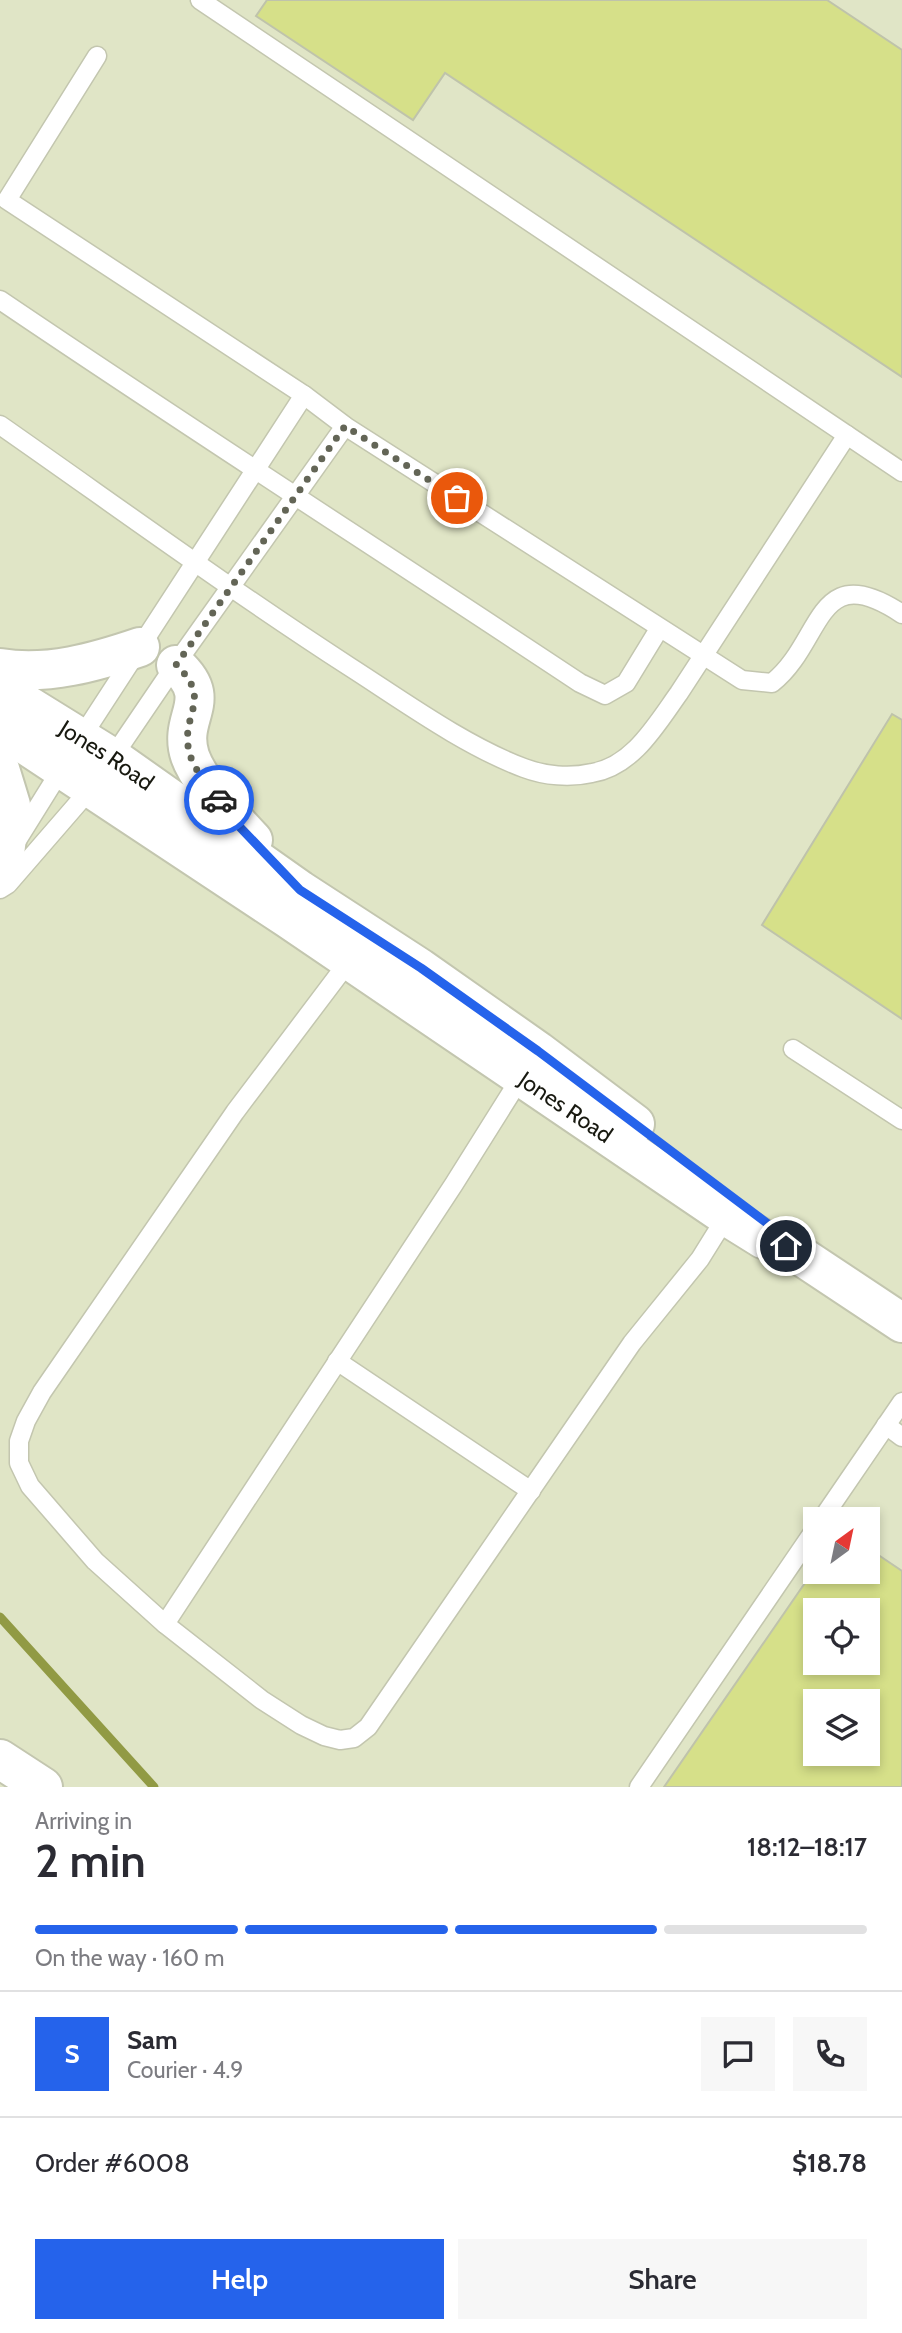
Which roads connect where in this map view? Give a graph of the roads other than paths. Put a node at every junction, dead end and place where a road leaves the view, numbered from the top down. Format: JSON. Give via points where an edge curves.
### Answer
{"nodes":[{"id":1,"x":200,"y":0,"type":"edge"},
{"id":2,"x":97,"y":56,"type":"dead end"},
{"id":3,"x":4,"y":205,"type":"edge"},
{"id":4,"x":0,"y":300,"type":"edge"},
{"id":5,"x":304,"y":395,"type":"junction"},
{"id":6,"x":0,"y":425,"type":"edge"},
{"id":7,"x":345,"y":426,"type":"junction"},
{"id":8,"x":847,"y":435,"type":"junction"},
{"id":9,"x":256,"y":468,"type":"junction"},
{"id":10,"x":902,"y":472,"type":"edge"},
{"id":11,"x":296,"y":495,"type":"junction"},
{"id":12,"x":195,"y":561,"type":"junction"},
{"id":13,"x":231,"y":587,"type":"junction"},
{"id":14,"x":902,"y":614,"type":"edge"},
{"id":15,"x":659,"y":628,"type":"junction"},
{"id":16,"x":140,"y":647,"type":"junction"},
{"id":17,"x":703,"y":656,"type":"junction"},
{"id":18,"x":176,"y":665,"type":"junction"},
{"id":19,"x":0,"y":668,"type":"edge"},
{"id":20,"x":0,"y":688,"type":"edge"},
{"id":21,"x":0,"y":728,"type":"edge"},
{"id":22,"x":81,"y":737,"type":"junction"},
{"id":23,"x":113,"y":758,"type":"junction"},
{"id":24,"x":0,"y":769,"type":"edge"},
{"id":25,"x":76,"y":779,"type":"junction"},
{"id":26,"x":1,"y":873,"type":"edge"},
{"id":27,"x":300,"y":890,"type":"junction"},
{"id":28,"x":359,"y":948,"type":"junction"},
{"id":29,"x":793,"y":1049,"type":"dead end"},
{"id":30,"x":530,"y":1064,"type":"junction"},
{"id":31,"x":902,"y":1120,"type":"edge"},
{"id":32,"x":732,"y":1209,"type":"junction"},
{"id":33,"x":902,"y":1323,"type":"edge"},
{"id":34,"x":337,"y":1361,"type":"junction"},
{"id":35,"x":902,"y":1402,"type":"edge"},
{"id":36,"x":886,"y":1425,"type":"junction"},
{"id":37,"x":902,"y":1437,"type":"edge"},
{"id":38,"x":531,"y":1490,"type":"junction"},
{"id":39,"x":830,"y":1507,"type":"edge"},
{"id":40,"x":803,"y":1547,"type":"edge"},
{"id":41,"x":165,"y":1624,"type":"junction"},
{"id":42,"x":0,"y":1759,"type":"edge"},
{"id":43,"x":43,"y":1787,"type":"edge"},
{"id":44,"x":639,"y":1787,"type":"edge"}],
"edges":[{"from":1,"to":8,"type":"lane"},
{"from":2,"to":3,"type":"lane"},
{"from":3,"to":5,"type":"lane"},
{"from":4,"to":9,"type":"lane"},
{"from":5,"to":7,"type":"lane"},
{"from":5,"to":9,"type":"lane"},
{"from":6,"to":12,"type":"lane"},
{"from":7,"to":11,"type":"lane"},
{"from":7,"to":15,"type":"lane"},
{"from":8,"to":10,"type":"lane"},
{"from":8,"to":17,"type":"lane"},
{"from":9,"to":11,"type":"lane"},
{"from":9,"to":12,"type":"lane"},
{"from":11,"to":13,"type":"lane"},
{"from":11,"to":15,"type":"lane","via":[[580,683],[605,695],[626,683]]},
{"from":12,"to":13,"type":"lane"},
{"from":12,"to":16,"type":"lane"},
{"from":13,"to":17,"type":"lane","via":[[427,717],[525,769],[554,776],[591,774],[625,761]]},
{"from":13,"to":18,"type":"lane"},
{"from":14,"to":17,"type":"lane","via":[[858,593],[843,594],[828,607],[784,674],[772,683],[742,680]]},
{"from":15,"to":17,"type":"lane"},
{"from":16,"to":19,"type":"street","via":[[48,670]]},
{"from":16,"to":22,"type":"lane"},
{"from":18,"to":23,"type":"lane"},
{"from":18,"to":27,"type":"street","via":[[194,685],[188,741],[195,766],[235,822]]},
{"from":20,"to":22,"type":"street","name":"Jones Road"},
{"from":21,"to":25,"type":"street","name":"Jones Road"},
{"from":22,"to":23,"type":"street","name":"Jones Road"},
{"from":22,"to":25,"type":"lane"},
{"from":23,"to":25,"type":"lane"},
{"from":23,"to":27,"type":"street","name":"Jones Road"},
{"from":24,"to":26,"type":"street","via":[[11,805]]},
{"from":25,"to":26,"type":"lane"},
{"from":25,"to":26,"type":"lane","via":[[8,884]]},
{"from":25,"to":28,"type":"street","name":"Jones Road","via":[[287,918]]},
{"from":27,"to":28,"type":"street","name":"Jones Road"},
{"from":28,"to":30,"type":"street","name":"Jones Road"},
{"from":28,"to":41,"type":"lane","via":[[235,1112],[42,1391],[19,1441],[19,1464],[30,1486],[95,1561]]},
{"from":29,"to":31,"type":"lane"},
{"from":30,"to":32,"type":"street","name":"Jones Road"},
{"from":30,"to":34,"type":"lane"},
{"from":32,"to":33,"type":"street","name":"Jones Road","via":[[763,1240],[786,1246]]},
{"from":32,"to":38,"type":"lane"},
{"from":34,"to":38,"type":"lane"},
{"from":34,"to":41,"type":"lane"},
{"from":35,"to":36,"type":"lane"},
{"from":36,"to":37,"type":"lane"},
{"from":36,"to":39,"type":"lane"},
{"from":38,"to":41,"type":"lane","via":[[377,1716],[354,1738],[331,1739],[301,1725]]},
{"from":40,"to":44,"type":"lane"},
{"from":42,"to":43,"type":"street"}]}
